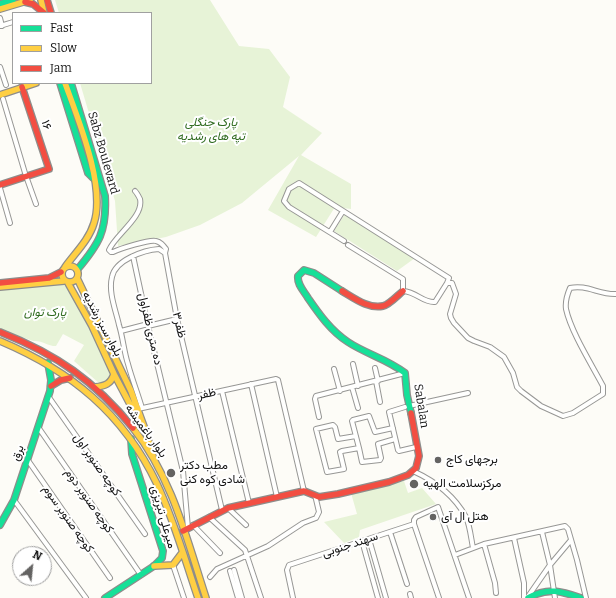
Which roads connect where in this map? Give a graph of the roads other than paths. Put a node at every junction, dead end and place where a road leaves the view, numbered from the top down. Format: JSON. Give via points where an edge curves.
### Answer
{"nodes":[{"id":1,"x":13,"y":0,"type":"edge"},
{"id":2,"x":30,"y":0,"type":"edge"},
{"id":3,"x":40,"y":0,"type":"edge"},
{"id":4,"x":47,"y":0,"type":"edge"},
{"id":5,"x":22,"y":2,"type":"junction"},
{"id":6,"x":0,"y":4,"type":"edge"},
{"id":7,"x":0,"y":9,"type":"edge"},
{"id":8,"x":38,"y":10,"type":"edge"},
{"id":9,"x":44,"y":12,"type":"edge"},
{"id":10,"x":51,"y":12,"type":"edge"},
{"id":11,"x":0,"y":18,"type":"edge"},
{"id":12,"x":12,"y":22,"type":"edge"},
{"id":13,"x":1,"y":26,"type":"edge"},
{"id":14,"x":0,"y":66,"type":"edge"},
{"id":15,"x":32,"y":84,"type":"edge"},
{"id":16,"x":65,"y":84,"type":"edge"},
{"id":17,"x":6,"y":85,"type":"dead end"},
{"id":18,"x":22,"y":87,"type":"junction"},
{"id":19,"x":2,"y":97,"type":"edge"},
{"id":20,"x":26,"y":175,"type":"junction"},
{"id":21,"x":0,"y":181,"type":"edge"},
{"id":22,"x":0,"y":185,"type":"edge"},
{"id":23,"x":0,"y":188,"type":"edge"},
{"id":24,"x":135,"y":191,"type":"dead end"},
{"id":25,"x":36,"y":204,"type":"dead end"},
{"id":26,"x":343,"y":211,"type":"junction"},
{"id":27,"x":10,"y":223,"type":"dead end"},
{"id":28,"x":330,"y":232,"type":"junction"},
{"id":29,"x":344,"y":241,"type":"dead end"},
{"id":30,"x":348,"y":245,"type":"dead end"},
{"id":31,"x":164,"y":253,"type":"junction"},
{"id":32,"x":133,"y":256,"type":"junction"},
{"id":33,"x":65,"y":267,"type":"junction"},
{"id":34,"x":77,"y":270,"type":"junction"},
{"id":35,"x":61,"y":272,"type":"junction"},
{"id":36,"x":77,"y":278,"type":"junction"},
{"id":37,"x":66,"y":282,"type":"junction"},
{"id":38,"x":0,"y":283,"type":"edge"},
{"id":39,"x":447,"y":283,"type":"junction"},
{"id":40,"x":0,"y":287,"type":"edge"},
{"id":41,"x":403,"y":291,"type":"junction"},
{"id":42,"x":616,"y":294,"type":"edge"},
{"id":43,"x":177,"y":319,"type":"junction"},
{"id":44,"x":148,"y":325,"type":"junction"},
{"id":45,"x":121,"y":331,"type":"junction"},
{"id":46,"x":0,"y":332,"type":"edge"},
{"id":47,"x":0,"y":341,"type":"edge"},
{"id":48,"x":48,"y":363,"type":"junction"},
{"id":49,"x":128,"y":364,"type":"junction"},
{"id":50,"x":353,"y":364,"type":"dead end"},
{"id":51,"x":120,"y":367,"type":"junction"},
{"id":52,"x":375,"y":368,"type":"dead end"},
{"id":53,"x":334,"y":369,"type":"dead end"},
{"id":54,"x":405,"y":373,"type":"junction"},
{"id":55,"x":114,"y":374,"type":"junction"},
{"id":56,"x":70,"y":378,"type":"junction"},
{"id":57,"x":377,"y":381,"type":"junction"},
{"id":58,"x":251,"y":384,"type":"junction"},
{"id":59,"x":51,"y":386,"type":"junction"},
{"id":60,"x":358,"y":386,"type":"junction"},
{"id":61,"x":95,"y":387,"type":"junction"},
{"id":62,"x":352,"y":387,"type":"junction"},
{"id":63,"x":222,"y":390,"type":"junction"},
{"id":64,"x":340,"y":391,"type":"junction"},
{"id":65,"x":468,"y":393,"type":"dead end"},
{"id":66,"x":48,"y":396,"type":"junction"},
{"id":67,"x":196,"y":396,"type":"junction"},
{"id":68,"x":380,"y":402,"type":"dead end"},
{"id":69,"x":167,"y":403,"type":"junction"},
{"id":70,"x":407,"y":406,"type":"junction"},
{"id":71,"x":358,"y":408,"type":"dead end"},
{"id":72,"x":140,"y":409,"type":"junction"},
{"id":73,"x":319,"y":417,"type":"dead end"},
{"id":74,"x":38,"y":427,"type":"junction"},
{"id":75,"x":393,"y":428,"type":"junction"},
{"id":76,"x":356,"y":436,"type":"junction"},
{"id":77,"x":130,"y":439,"type":"junction"},
{"id":78,"x":395,"y":439,"type":"junction"},
{"id":79,"x":359,"y":448,"type":"junction"},
{"id":80,"x":416,"y":448,"type":"junction"},
{"id":81,"x":153,"y":458,"type":"junction"},
{"id":82,"x":27,"y":459,"type":"junction"},
{"id":83,"x":413,"y":471,"type":"junction"},
{"id":84,"x":304,"y":491,"type":"junction"},
{"id":85,"x":315,"y":495,"type":"junction"},
{"id":86,"x":277,"y":496,"type":"junction"},
{"id":87,"x":14,"y":500,"type":"junction"},
{"id":88,"x":249,"y":503,"type":"junction"},
{"id":89,"x":225,"y":509,"type":"junction"},
{"id":90,"x":209,"y":517,"type":"junction"},
{"id":91,"x":414,"y":524,"type":"junction"},
{"id":92,"x":0,"y":525,"type":"edge"},
{"id":93,"x":246,"y":525,"type":"dead end"},
{"id":94,"x":188,"y":528,"type":"junction"},
{"id":95,"x":390,"y":532,"type":"junction"},
{"id":96,"x":542,"y":532,"type":"junction"},
{"id":97,"x":145,"y":534,"type":"dead end"},
{"id":98,"x":369,"y":538,"type":"junction"},
{"id":99,"x":514,"y":538,"type":"junction"},
{"id":100,"x":571,"y":540,"type":"junction"},
{"id":101,"x":362,"y":541,"type":"junction"},
{"id":102,"x":484,"y":544,"type":"junction"},
{"id":103,"x":473,"y":548,"type":"junction"},
{"id":104,"x":182,"y":552,"type":"junction"},
{"id":105,"x":220,"y":553,"type":"dead end"},
{"id":106,"x":455,"y":554,"type":"junction"},
{"id":107,"x":247,"y":556,"type":"junction"},
{"id":108,"x":173,"y":565,"type":"junction"},
{"id":109,"x":550,"y":565,"type":"junction"},
{"id":110,"x":154,"y":566,"type":"junction"},
{"id":111,"x":141,"y":575,"type":"junction"},
{"id":112,"x":210,"y":577,"type":"dead end"},
{"id":113,"x":110,"y":578,"type":"dead end"},
{"id":114,"x":407,"y":584,"type":"dead end"},
{"id":115,"x":552,"y":590,"type":"junction"},
{"id":116,"x":496,"y":593,"type":"dead end"},
{"id":117,"x":86,"y":598,"type":"edge"},
{"id":118,"x":105,"y":598,"type":"edge"},
{"id":119,"x":184,"y":598,"type":"edge"},
{"id":120,"x":198,"y":598,"type":"edge"},
{"id":121,"x":206,"y":598,"type":"edge"},
{"id":122,"x":238,"y":598,"type":"edge"},
{"id":123,"x":242,"y":598,"type":"edge"},
{"id":124,"x":261,"y":598,"type":"edge"},
{"id":125,"x":293,"y":598,"type":"edge"},
{"id":126,"x":378,"y":598,"type":"edge"},
{"id":127,"x":386,"y":598,"type":"edge"},
{"id":128,"x":439,"y":598,"type":"edge"},
{"id":129,"x":469,"y":598,"type":"edge"},
{"id":130,"x":526,"y":598,"type":"edge"},
{"id":131,"x":555,"y":598,"type":"edge"},
{"id":132,"x":581,"y":598,"type":"edge"},
{"id":133,"x":586,"y":598,"type":"edge"}],
"edges":[{"from":1,"to":6,"type":"main road"},
{"from":2,"to":5,"type":"main road"},
{"from":3,"to":9,"type":"main road"},
{"from":4,"to":10,"type":"main road"},
{"from":5,"to":7,"type":"main road"},
{"from":5,"to":8,"type":"main road"},
{"from":11,"to":13,"type":"street"},
{"from":12,"to":13,"type":"street"},
{"from":14,"to":17,"type":"street"},
{"from":15,"to":18,"type":"main road"},
{"from":16,"to":33,"type":"main road","name":"Sabz Boulevard","via":[[91,164],[96,202],[94,224]]},
{"from":16,"to":34,"type":"main road","name":"Sabz Boulevard","via":[[105,196],[107,209],[104,230],[98,243]]},
{"from":18,"to":19,"type":"main road"},
{"from":18,"to":20,"type":"main road","name":"۱۶","via":[[49,167]]},
{"from":19,"to":20,"type":"street"},
{"from":20,"to":21,"type":"main road"},
{"from":20,"to":22,"type":"main road"},
{"from":20,"to":25,"type":"street"},
{"from":23,"to":27,"type":"street"},
{"from":24,"to":31,"type":"street","via":[[140,199],[140,207],[109,250],[113,252],[156,240],[163,244],[166,249]]},
{"from":26,"to":28,"type":"street"},
{"from":26,"to":28,"type":"street","via":[[299,183],[289,189],[284,201]]},
{"from":26,"to":39,"type":"street","via":[[449,278]]},
{"from":28,"to":29,"type":"street"},
{"from":30,"to":41,"type":"street","via":[[403,279]]},
{"from":31,"to":32,"type":"street","via":[[156,249]]},
{"from":31,"to":43,"type":"street","name":"ظفر۳"},
{"from":32,"to":44,"type":"street","name":"ده متری ظفراول"},
{"from":32,"to":45,"type":"street","via":[[116,267],[112,276],[111,287]]},
{"from":33,"to":34,"type":"main road","via":[[72,266]]},
{"from":33,"to":35,"type":"main road"},
{"from":34,"to":36,"type":"main road"},
{"from":35,"to":37,"type":"main road"},
{"from":35,"to":38,"type":"main road","via":[[49,278]]},
{"from":36,"to":37,"type":"main road","via":[[72,282]]},
{"from":36,"to":51,"type":"main road"},
{"from":37,"to":40,"type":"main road"},
{"from":37,"to":55,"type":"main road","name":"بلوار سبز رشدیه","via":[[92,326]]},
{"from":39,"to":41,"type":"street","via":[[435,302]]},
{"from":39,"to":42,"type":"street","via":[[452,283],[456,294],[450,309],[451,318],[461,331],[504,357],[521,391],[541,406],[563,416],[573,413],[603,394],[603,386],[572,327],[566,310],[566,296],[570,288],[577,286]]},
{"from":41,"to":54,"type":"main road","name":"Sabalan","via":[[384,306],[373,306],[362,303],[314,273],[304,270],[298,278],[299,284],[321,316],[345,339],[397,366]]},
{"from":43,"to":44,"type":"street"},
{"from":43,"to":67,"type":"street","name":"ظفر۳"},
{"from":44,"to":45,"type":"street"},
{"from":44,"to":69,"type":"street","name":"ده متری ظفراول"},
{"from":45,"to":49,"type":"street"},
{"from":46,"to":61,"type":"main road","name":"بلوار باغمیشه","via":[[47,353]]},
{"from":47,"to":48,"type":"main road","name":"بلوار باغمیشه"},
{"from":48,"to":56,"type":"main road","name":"بلوار باغمیشه"},
{"from":48,"to":59,"type":"main road"},
{"from":49,"to":51,"type":"street","via":[[126,368]]},
{"from":49,"to":72,"type":"street"},
{"from":50,"to":60,"type":"street"},
{"from":51,"to":72,"type":"main road"},
{"from":52,"to":57,"type":"street"},
{"from":53,"to":64,"type":"street"},
{"from":54,"to":57,"type":"street"},
{"from":54,"to":70,"type":"main road","name":"Sabalan"},
{"from":55,"to":61,"type":"main road","name":"بلوار سبز رشدیه","via":[[110,383]]},
{"from":55,"to":72,"type":"main road","via":[[132,408]]},
{"from":56,"to":59,"type":"main road"},
{"from":56,"to":77,"type":"main road","name":"بلوار باغمیشه","via":[[99,402]]},
{"from":57,"to":60,"type":"street"},
{"from":57,"to":68,"type":"street"},
{"from":58,"to":63,"type":"street","name":"ظفر"},
{"from":58,"to":84,"type":"street","name":"ظفر","via":[[278,380]]},
{"from":58,"to":86,"type":"street"},
{"from":59,"to":66,"type":"main road","name":"برق"},
{"from":60,"to":62,"type":"street"},
{"from":61,"to":81,"type":"main road","name":"بلوار باغمیشه","via":[[126,420]]},
{"from":62,"to":64,"type":"street"},
{"from":62,"to":71,"type":"street"},
{"from":63,"to":67,"type":"street","name":"ظفر"},
{"from":63,"to":88,"type":"street"},
{"from":64,"to":73,"type":"street","via":[[315,397]]},
{"from":65,"to":70,"type":"street"},
{"from":66,"to":74,"type":"main road","name":"برق"},
{"from":66,"to":97,"type":"street","name":"کوچه صنوبر اول"},
{"from":67,"to":69,"type":"street","name":"ظفر"},
{"from":67,"to":89,"type":"street","name":"ظفر۳"},
{"from":69,"to":72,"type":"street","name":"ظفر"},
{"from":69,"to":94,"type":"street","name":"ده متری ظفراول","via":[[184,471]]},
{"from":70,"to":75,"type":"street","via":[[389,411]]},
{"from":70,"to":80,"type":"main road","name":"Sabalan"},
{"from":72,"to":81,"type":"main road"},
{"from":74,"to":82,"type":"main road","name":"برق"},
{"from":74,"to":111,"type":"street","name":"کوچه صنوبر دوم"},
{"from":75,"to":76,"type":"street","via":[[374,432],[368,416],[352,420]]},
{"from":75,"to":78,"type":"street"},
{"from":76,"to":79,"type":"street"},
{"from":76,"to":79,"type":"street","via":[[338,439],[334,426],[316,429],[327,472],[344,469],[341,451]]},
{"from":77,"to":104,"type":"main road","name":"بلوار باغمیشه","via":[[157,483]]},
{"from":77,"to":110,"type":"main road","name":"میرعلی تبریزی","via":[[132,454],[163,551],[162,558]]},
{"from":78,"to":79,"type":"street","via":[[378,444],[380,460],[362,462]]},
{"from":78,"to":80,"type":"street","via":[[398,451]]},
{"from":80,"to":83,"type":"main road","name":"Sabalan","via":[[419,456]]},
{"from":81,"to":94,"type":"main road","name":"بلوار باغمیشه"},
{"from":82,"to":87,"type":"main road","name":"برق"},
{"from":82,"to":113,"type":"street","name":"کوچه صنوبر سوم"},
{"from":83,"to":85,"type":"main road","via":[[389,482],[338,494],[319,497]]},
{"from":83,"to":103,"type":"street","via":[[441,487],[454,500],[466,518]]},
{"from":84,"to":85,"type":"main road"},
{"from":84,"to":86,"type":"main road"},
{"from":85,"to":107,"type":"street","via":[[319,512],[316,518]]},
{"from":86,"to":88,"type":"main road"},
{"from":87,"to":92,"type":"main road","name":"برق"},
{"from":87,"to":117,"type":"street"},
{"from":88,"to":89,"type":"main road"},
{"from":89,"to":90,"type":"main road"},
{"from":89,"to":93,"type":"street"},
{"from":90,"to":94,"type":"main road"},
{"from":90,"to":107,"type":"street","via":[[245,550]]},
{"from":91,"to":95,"type":"street","name":"سهند جنوبی"},
{"from":91,"to":106,"type":"street","name":"سهند جنوبی","via":[[414,518],[438,507]]},
{"from":91,"to":128,"type":"street"},
{"from":94,"to":105,"type":"street"},
{"from":94,"to":121,"type":"main road","name":"بلوار باغمیشه"},
{"from":95,"to":98,"type":"street","name":"سهند جنوبی"},
{"from":95,"to":114,"type":"street"},
{"from":96,"to":99,"type":"street"},
{"from":96,"to":100,"type":"street","via":[[565,526]]},
{"from":96,"to":109,"type":"street"},
{"from":98,"to":101,"type":"street","name":"سهند جنوبی"},
{"from":98,"to":127,"type":"street"},
{"from":99,"to":102,"type":"street"},
{"from":99,"to":130,"type":"street"},
{"from":100,"to":109,"type":"street"},
{"from":100,"to":133,"type":"street"},
{"from":101,"to":125,"type":"street","name":"سهند جنوبی","via":[[290,565],[286,570]]},
{"from":101,"to":126,"type":"street"},
{"from":102,"to":103,"type":"street"},
{"from":102,"to":116,"type":"street"},
{"from":103,"to":106,"type":"street"},
{"from":104,"to":108,"type":"main road"},
{"from":104,"to":120,"type":"main road","name":"بلوار باغمیشه"},
{"from":106,"to":129,"type":"street"},
{"from":107,"to":112,"type":"street","via":[[217,569]]},
{"from":107,"to":124,"type":"street"},
{"from":108,"to":110,"type":"main road"},
{"from":108,"to":119,"type":"street"},
{"from":109,"to":115,"type":"street"},
{"from":109,"to":130,"type":"street"},
{"from":110,"to":111,"type":"main road","name":"میرعلی تبریزی"},
{"from":111,"to":118,"type":"main road","name":"میرعلی تبریزی"},
{"from":115,"to":130,"type":"main road"},
{"from":115,"to":131,"type":"street"},
{"from":115,"to":132,"type":"main road"},
{"from":122,"to":123,"type":"street","via":[[232,571]]}]}
